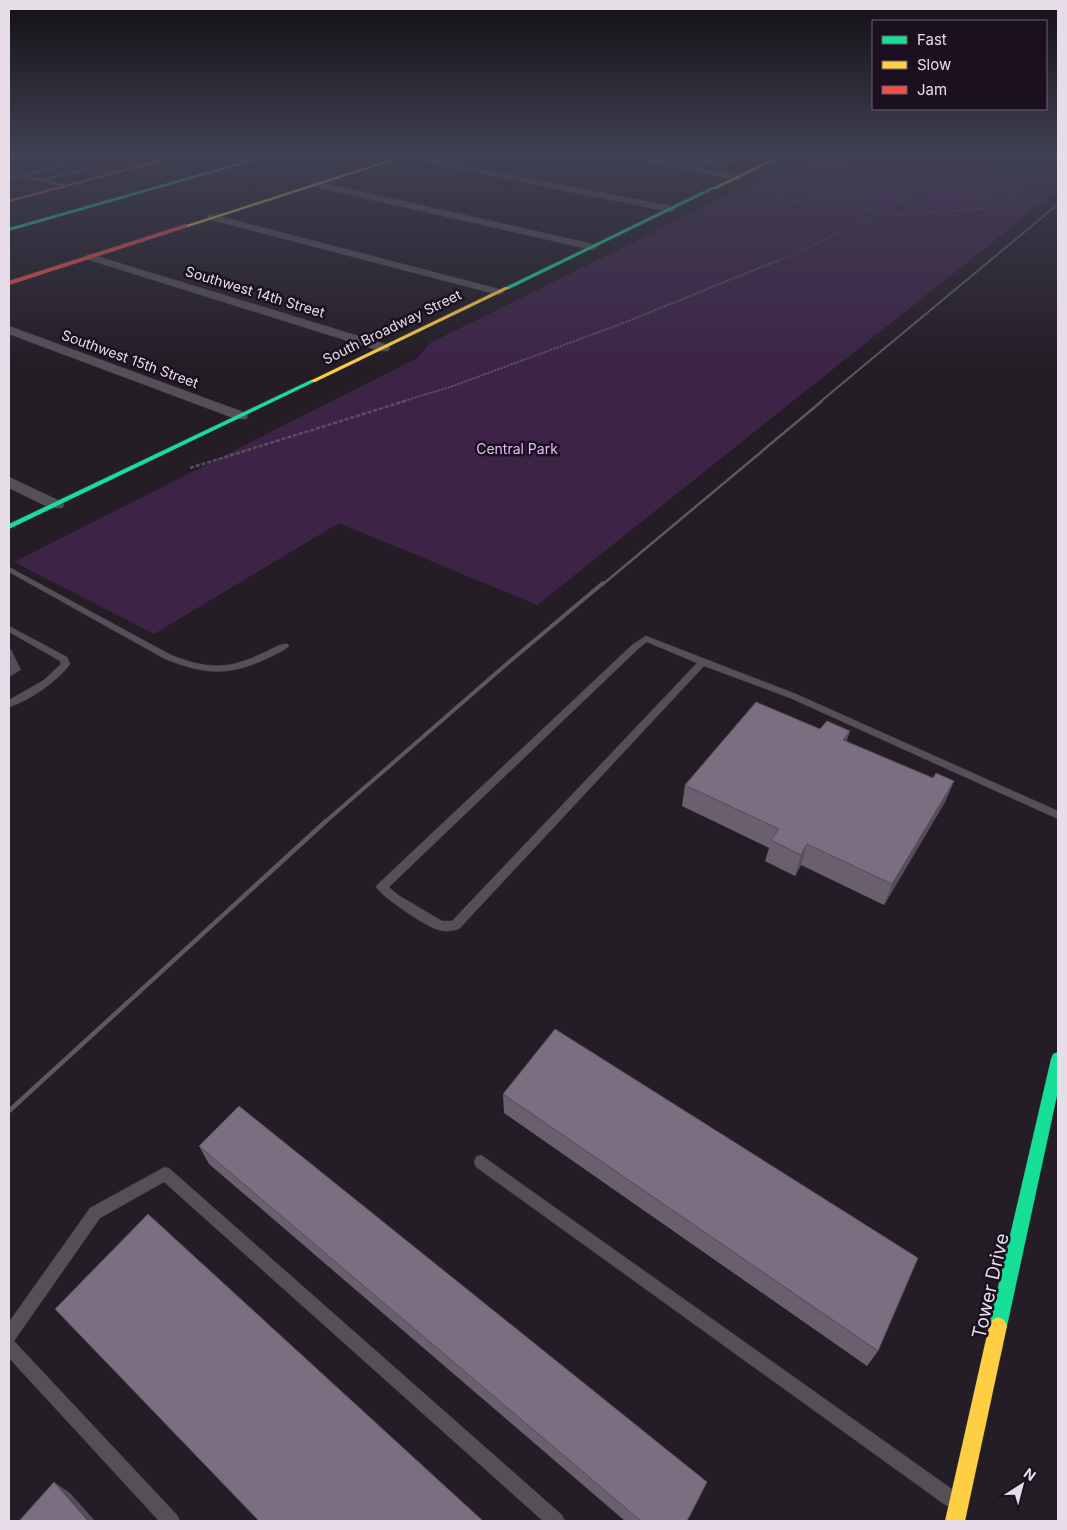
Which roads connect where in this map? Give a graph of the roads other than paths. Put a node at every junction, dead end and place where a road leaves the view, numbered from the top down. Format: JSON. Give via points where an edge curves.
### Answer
{"nodes":[{"id":1,"x":29,"y":224,"type":"edge"},
{"id":2,"x":189,"y":224,"type":"edge"},
{"id":3,"x":239,"y":224,"type":"edge"},
{"id":4,"x":493,"y":224,"type":"edge"},
{"id":5,"x":639,"y":224,"type":"edge"},
{"id":6,"x":9,"y":230,"type":"edge"},
{"id":7,"x":593,"y":247,"type":"junction"},
{"id":8,"x":90,"y":257,"type":"junction"},
{"id":9,"x":9,"y":283,"type":"edge"},
{"id":10,"x":499,"y":292,"type":"junction"},
{"id":11,"x":9,"y":330,"type":"edge"},
{"id":12,"x":384,"y":348,"type":"junction"},
{"id":13,"x":241,"y":416,"type":"junction"},
{"id":14,"x":9,"y":482,"type":"edge"},
{"id":15,"x":56,"y":505,"type":"junction"},
{"id":16,"x":9,"y":527,"type":"edge"},
{"id":17,"x":9,"y":568,"type":"edge"},
{"id":18,"x":9,"y":629,"type":"edge"},
{"id":19,"x":285,"y":646,"type":"dead end"},
{"id":20,"x":703,"y":662,"type":"junction"},
{"id":21,"x":9,"y":704,"type":"edge"},
{"id":22,"x":1058,"y":815,"type":"edge"},
{"id":23,"x":1058,"y":1059,"type":"edge"},
{"id":24,"x":481,"y":1162,"type":"dead end"},
{"id":25,"x":9,"y":1335,"type":"edge"},
{"id":26,"x":9,"y":1347,"type":"edge"},
{"id":27,"x":959,"y":1505,"type":"junction"},
{"id":28,"x":171,"y":1521,"type":"edge"},
{"id":29,"x":556,"y":1521,"type":"edge"},
{"id":30,"x":955,"y":1521,"type":"edge"}],
"edges":[{"from":1,"to":6,"type":"main road"},
{"from":2,"to":8,"type":"main road"},
{"from":3,"to":10,"type":"street"},
{"from":4,"to":7,"type":"street"},
{"from":5,"to":7,"type":"main road","name":"South Broadway Street"},
{"from":7,"to":10,"type":"main road","name":"South Broadway Street"},
{"from":8,"to":9,"type":"main road"},
{"from":8,"to":12,"type":"street","name":"Southwest 14th Street"},
{"from":10,"to":12,"type":"main road","name":"South Broadway Street"},
{"from":11,"to":13,"type":"street","name":"Southwest 15th Street"},
{"from":12,"to":13,"type":"main road","name":"South Broadway Street"},
{"from":13,"to":15,"type":"main road","name":"South Broadway Street"},
{"from":14,"to":15,"type":"street"},
{"from":15,"to":16,"type":"main road","name":"South Broadway Street"},
{"from":17,"to":19,"type":"lane","via":[[191,667],[229,670]]},
{"from":18,"to":21,"type":"lane","via":[[64,659],[66,664],[51,679]]},
{"from":20,"to":20,"type":"lane","via":[[646,640],[636,647],[382,887],[440,926],[455,926]]},
{"from":20,"to":22,"type":"lane","via":[[793,696]]},
{"from":23,"to":27,"type":"main road","name":"Tower Drive"},
{"from":24,"to":27,"type":"lane"},
{"from":25,"to":29,"type":"lane","via":[[95,1213],[165,1174]]},
{"from":26,"to":28,"type":"lane"},
{"from":27,"to":30,"type":"main road","name":"Tower Drive"}]}
